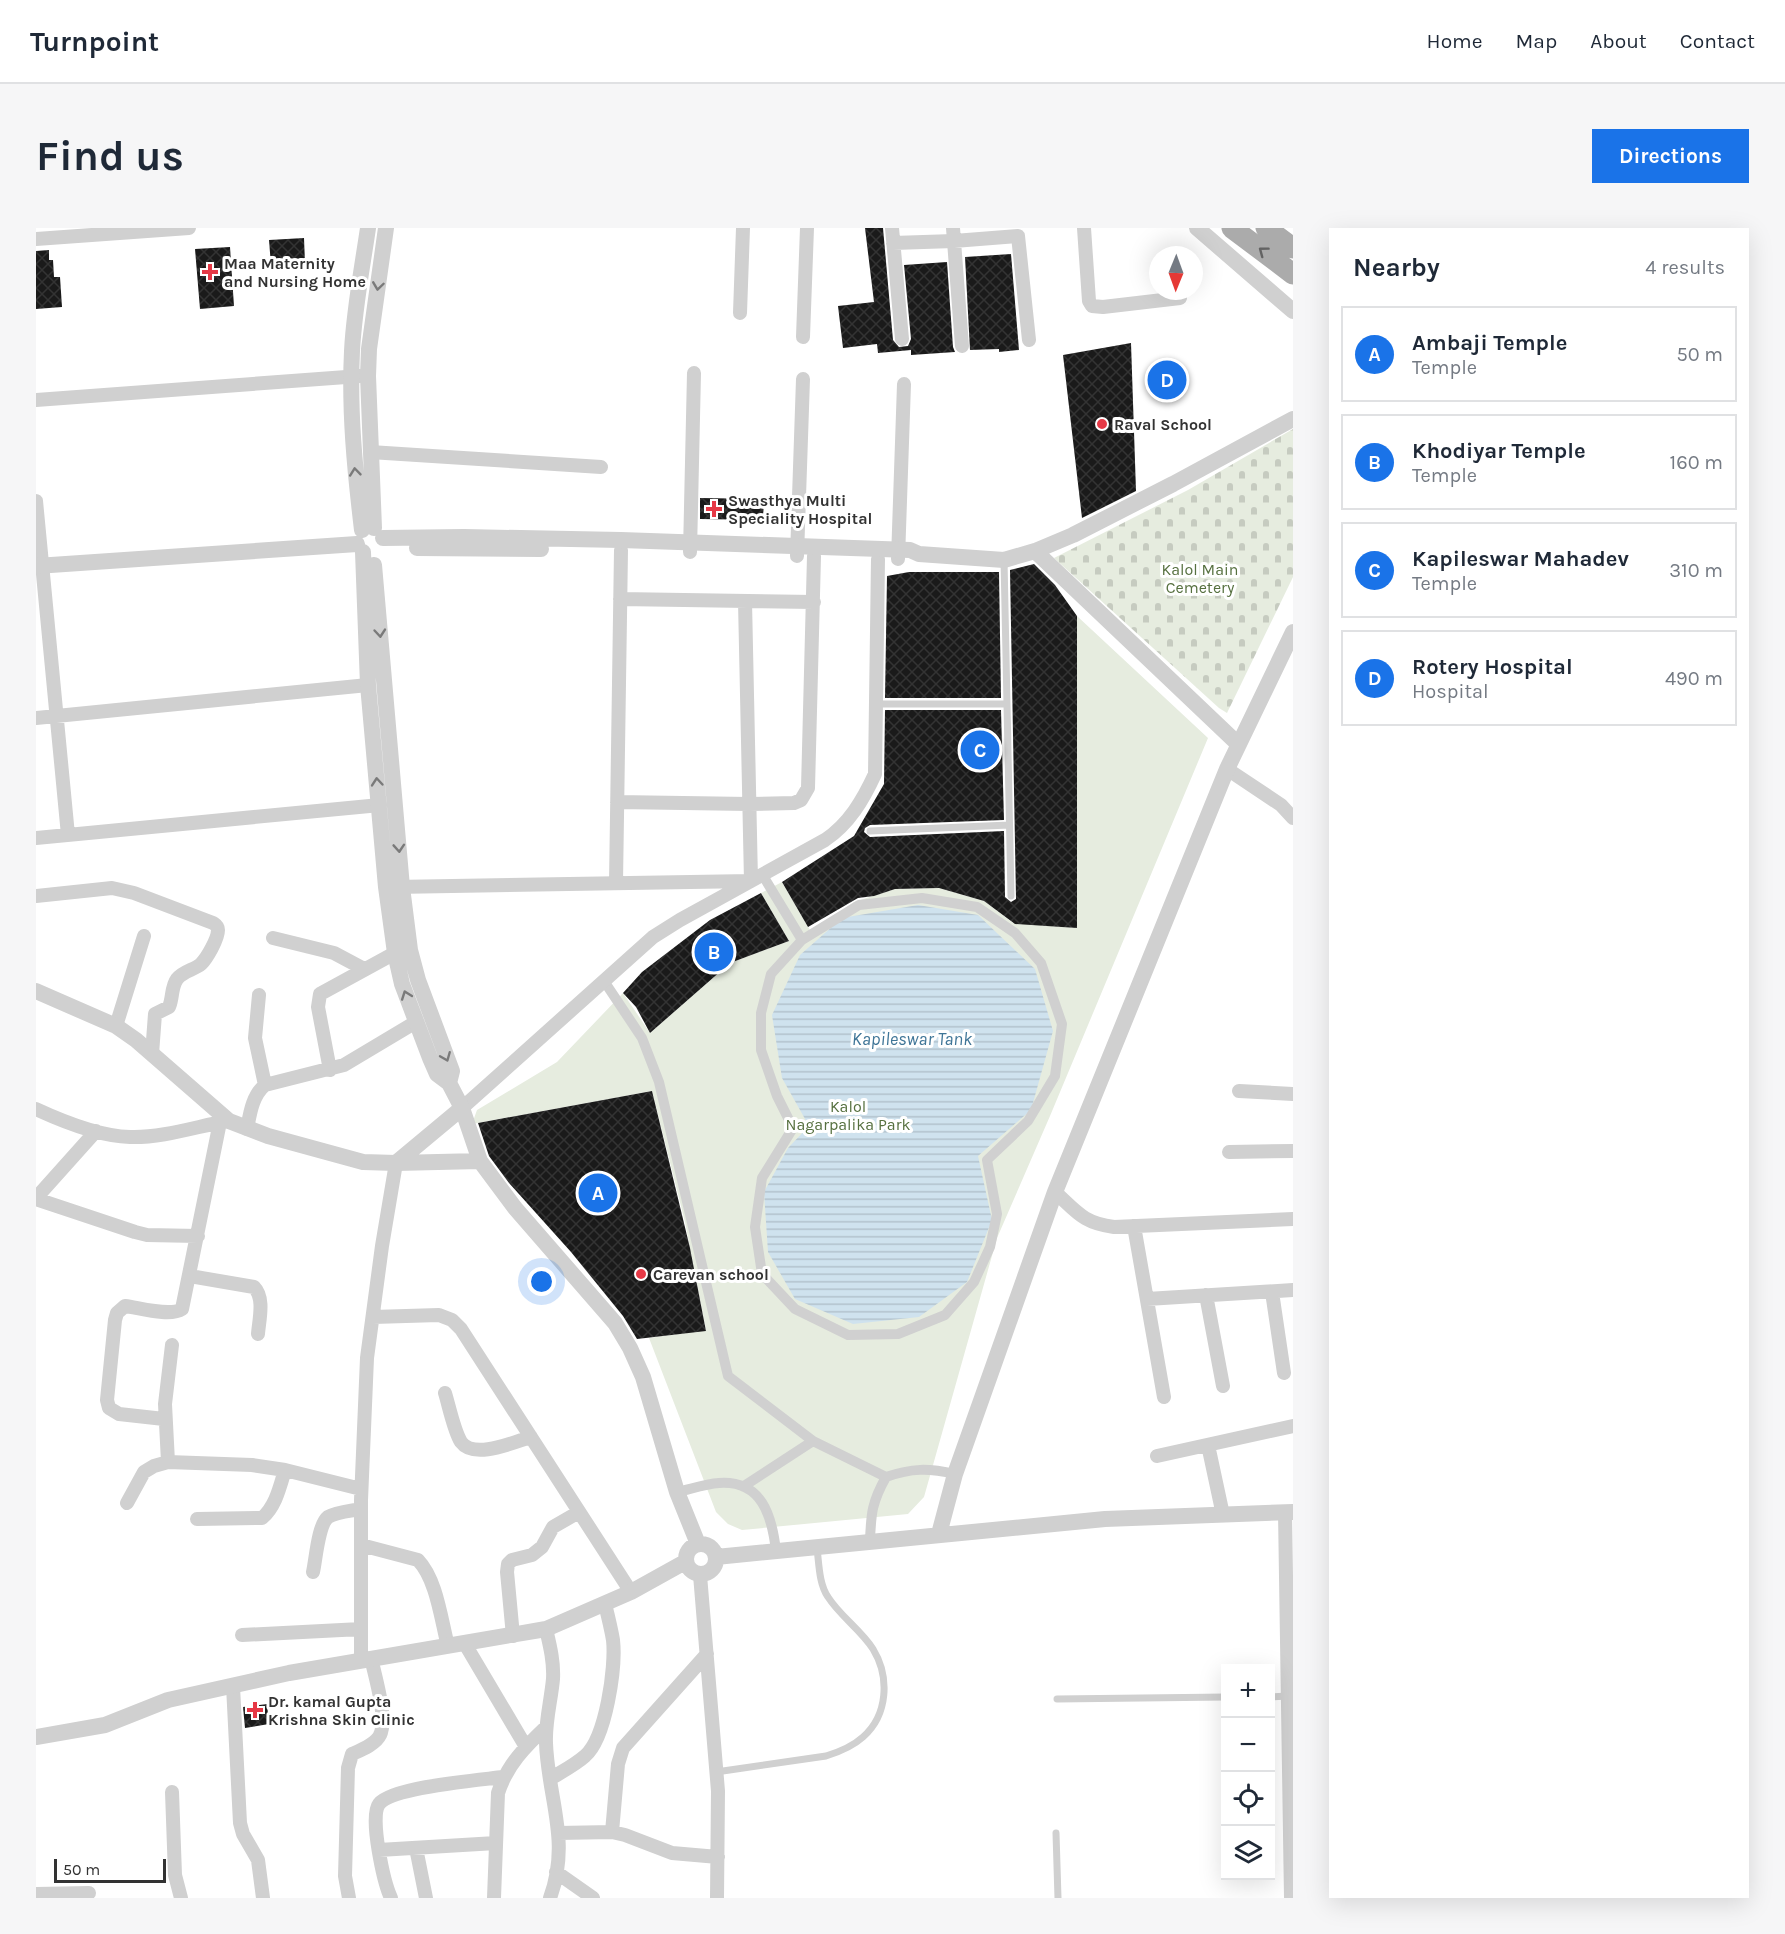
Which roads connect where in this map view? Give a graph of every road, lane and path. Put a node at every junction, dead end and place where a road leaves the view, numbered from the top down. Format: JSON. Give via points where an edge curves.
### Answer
{"nodes":[{"id":1,"x":189,"y":228,"type":"edge"},
{"id":2,"x":368,"y":228,"type":"edge"},
{"id":3,"x":386,"y":228,"type":"edge"},
{"id":4,"x":743,"y":228,"type":"edge"},
{"id":5,"x":807,"y":228,"type":"edge"},
{"id":6,"x":892,"y":228,"type":"edge"},
{"id":7,"x":1084,"y":228,"type":"edge"},
{"id":8,"x":1197,"y":228,"type":"edge"},
{"id":9,"x":1232,"y":228,"type":"edge"},
{"id":10,"x":1266,"y":228,"type":"edge"},
{"id":11,"x":953,"y":235,"type":"edge"},
{"id":12,"x":36,"y":239,"type":"edge"},
{"id":13,"x":893,"y":243,"type":"junction"},
{"id":14,"x":1293,"y":248,"type":"edge"},
{"id":15,"x":1293,"y":273,"type":"edge"},
{"id":16,"x":1163,"y":300,"type":"edge"},
{"id":17,"x":1293,"y":312,"type":"edge"},
{"id":18,"x":740,"y":313,"type":"dead end"},
{"id":19,"x":803,"y":337,"type":"dead end"},
{"id":20,"x":902,"y":339,"type":"dead end"},
{"id":21,"x":1029,"y":340,"type":"dead end"},
{"id":22,"x":962,"y":346,"type":"dead end"},
{"id":23,"x":694,"y":373,"type":"dead end"},
{"id":24,"x":360,"y":376,"type":"junction"},
{"id":25,"x":803,"y":379,"type":"dead end"},
{"id":26,"x":904,"y":384,"type":"dead end"},
{"id":27,"x":36,"y":400,"type":"edge"},
{"id":28,"x":1293,"y":419,"type":"edge"},
{"id":29,"x":370,"y":452,"type":"junction"},
{"id":30,"x":601,"y":467,"type":"dead end"},
{"id":31,"x":36,"y":501,"type":"edge"},
{"id":32,"x":370,"y":542,"type":"junction"},
{"id":33,"x":690,"y":547,"type":"junction"},
{"id":34,"x":621,"y":550,"type":"junction"},
{"id":35,"x":1035,"y":551,"type":"junction"},
{"id":36,"x":803,"y":552,"type":"junction"},
{"id":37,"x":897,"y":554,"type":"junction"},
{"id":38,"x":878,"y":559,"type":"junction"},
{"id":39,"x":1004,"y":560,"type":"junction"},
{"id":40,"x":39,"y":566,"type":"edge"},
{"id":41,"x":620,"y":599,"type":"junction"},
{"id":42,"x":745,"y":601,"type":"junction"},
{"id":43,"x":814,"y":602,"type":"junction"},
{"id":44,"x":1293,"y":632,"type":"edge"},
{"id":45,"x":368,"y":685,"type":"junction"},
{"id":46,"x":876,"y":704,"type":"junction"},
{"id":47,"x":1006,"y":704,"type":"junction"},
{"id":48,"x":57,"y":716,"type":"junction"},
{"id":49,"x":36,"y":718,"type":"edge"},
{"id":50,"x":1238,"y":744,"type":"junction"},
{"id":51,"x":1227,"y":769,"type":"junction"},
{"id":52,"x":617,"y":802,"type":"junction"},
{"id":53,"x":749,"y":804,"type":"junction"},
{"id":54,"x":380,"y":805,"type":"junction"},
{"id":55,"x":1293,"y":818,"type":"edge"},
{"id":56,"x":1009,"y":825,"type":"junction"},
{"id":57,"x":870,"y":831,"type":"dead end"},
{"id":58,"x":68,"y":835,"type":"junction"},
{"id":59,"x":36,"y":838,"type":"edge"},
{"id":60,"x":757,"y":878,"type":"junction"},
{"id":61,"x":616,"y":883,"type":"junction"},
{"id":62,"x":394,"y":887,"type":"junction"},
{"id":63,"x":36,"y":896,"type":"edge"},
{"id":64,"x":1011,"y":896,"type":"dead end"},
{"id":65,"x":144,"y":936,"type":"dead end"},
{"id":66,"x":273,"y":938,"type":"dead end"},
{"id":67,"x":802,"y":940,"type":"junction"},
{"id":68,"x":395,"y":953,"type":"junction"},
{"id":69,"x":364,"y":969,"type":"junction"},
{"id":70,"x":604,"y":981,"type":"junction"},
{"id":71,"x":36,"y":991,"type":"edge"},
{"id":72,"x":260,"y":995,"type":"dead end"},
{"id":73,"x":416,"y":1022,"type":"junction"},
{"id":74,"x":116,"y":1026,"type":"junction"},
{"id":75,"x":152,"y":1054,"type":"junction"},
{"id":76,"x":330,"y":1070,"type":"junction"},
{"id":77,"x":450,"y":1083,"type":"junction"},
{"id":78,"x":265,"y":1085,"type":"junction"},
{"id":79,"x":1239,"y":1091,"type":"dead end"},
{"id":80,"x":1293,"y":1094,"type":"edge"},
{"id":81,"x":36,"y":1108,"type":"edge"},
{"id":82,"x":462,"y":1108,"type":"junction"},
{"id":83,"x":224,"y":1122,"type":"junction"},
{"id":84,"x":247,"y":1130,"type":"junction"},
{"id":85,"x":96,"y":1131,"type":"junction"},
{"id":86,"x":1293,"y":1151,"type":"edge"},
{"id":87,"x":1229,"y":1152,"type":"dead end"},
{"id":88,"x":480,"y":1161,"type":"junction"},
{"id":89,"x":396,"y":1163,"type":"junction"},
{"id":90,"x":1055,"y":1192,"type":"junction"},
{"id":91,"x":36,"y":1198,"type":"edge"},
{"id":92,"x":1293,"y":1219,"type":"edge"},
{"id":93,"x":1134,"y":1226,"type":"junction"},
{"id":94,"x":198,"y":1236,"type":"junction"},
{"id":95,"x":190,"y":1276,"type":"junction"},
{"id":96,"x":1293,"y":1290,"type":"edge"},
{"id":97,"x":1272,"y":1292,"type":"junction"},
{"id":98,"x":1206,"y":1295,"type":"junction"},
{"id":99,"x":1147,"y":1299,"type":"junction"},
{"id":100,"x":373,"y":1317,"type":"junction"},
{"id":101,"x":258,"y":1334,"type":"dead end"},
{"id":102,"x":172,"y":1345,"type":"dead end"},
{"id":103,"x":1284,"y":1373,"type":"dead end"},
{"id":104,"x":1223,"y":1386,"type":"dead end"},
{"id":105,"x":445,"y":1393,"type":"dead end"},
{"id":106,"x":1164,"y":1397,"type":"dead end"},
{"id":107,"x":164,"y":1419,"type":"junction"},
{"id":108,"x":1293,"y":1426,"type":"edge"},
{"id":109,"x":531,"y":1437,"type":"junction"},
{"id":110,"x":813,"y":1441,"type":"junction"},
{"id":111,"x":1208,"y":1445,"type":"junction"},
{"id":112,"x":1156,"y":1456,"type":"dead end"},
{"id":113,"x":168,"y":1462,"type":"junction"},
{"id":114,"x":285,"y":1470,"type":"junction"},
{"id":115,"x":955,"y":1474,"type":"junction"},
{"id":116,"x":886,"y":1477,"type":"junction"},
{"id":117,"x":744,"y":1486,"type":"junction"},
{"id":118,"x":362,"y":1489,"type":"junction"},
{"id":119,"x":677,"y":1491,"type":"junction"},
{"id":120,"x":127,"y":1503,"type":"dead end"},
{"id":121,"x":361,"y":1509,"type":"junction"},
{"id":122,"x":579,"y":1512,"type":"junction"},
{"id":123,"x":1289,"y":1512,"type":"edge"},
{"id":124,"x":1223,"y":1515,"type":"junction"},
{"id":125,"x":197,"y":1519,"type":"dead end"},
{"id":126,"x":939,"y":1534,"type":"junction"},
{"id":127,"x":870,"y":1541,"type":"junction"},
{"id":128,"x":698,"y":1544,"type":"junction"},
{"id":129,"x":361,"y":1545,"type":"junction"},
{"id":130,"x":816,"y":1546,"type":"junction"},
{"id":131,"x":776,"y":1551,"type":"junction"},
{"id":132,"x":716,"y":1557,"type":"junction"},
{"id":133,"x":685,"y":1562,"type":"junction"},
{"id":134,"x":314,"y":1572,"type":"dead end"},
{"id":135,"x":700,"y":1575,"type":"junction"},
{"id":136,"x":631,"y":1592,"type":"junction"},
{"id":137,"x":605,"y":1604,"type":"junction"},
{"id":138,"x":361,"y":1629,"type":"junction"},
{"id":139,"x":546,"y":1629,"type":"junction"},
{"id":140,"x":242,"y":1635,"type":"dead end"},
{"id":141,"x":513,"y":1636,"type":"junction"},
{"id":142,"x":457,"y":1645,"type":"junction"},
{"id":143,"x":707,"y":1654,"type":"junction"},
{"id":144,"x":366,"y":1659,"type":"junction"},
{"id":145,"x":233,"y":1686,"type":"junction"},
{"id":146,"x":1287,"y":1696,"type":"junction"},
{"id":147,"x":1221,"y":1697,"type":"edge"},
{"id":148,"x":1275,"y":1697,"type":"edge"},
{"id":149,"x":1057,"y":1700,"type":"dead end"},
{"id":150,"x":546,"y":1727,"type":"junction"},
{"id":151,"x":36,"y":1737,"type":"edge"},
{"id":152,"x":526,"y":1747,"type":"junction"},
{"id":153,"x":717,"y":1772,"type":"junction"},
{"id":154,"x":503,"y":1777,"type":"junction"},
{"id":155,"x":1291,"y":1777,"type":"edge"},
{"id":156,"x":550,"y":1779,"type":"junction"},
{"id":157,"x":172,"y":1792,"type":"dead end"},
{"id":158,"x":1291,"y":1821,"type":"edge"},
{"id":159,"x":612,"y":1832,"type":"junction"},
{"id":160,"x":558,"y":1833,"type":"junction"},
{"id":161,"x":1056,"y":1833,"type":"dead end"},
{"id":162,"x":496,"y":1843,"type":"junction"},
{"id":163,"x":417,"y":1848,"type":"junction"},
{"id":164,"x":379,"y":1850,"type":"junction"},
{"id":165,"x":718,"y":1857,"type":"junction"},
{"id":166,"x":556,"y":1872,"type":"junction"},
{"id":167,"x":1292,"y":1882,"type":"edge"},
{"id":168,"x":89,"y":1893,"type":"dead end"},
{"id":169,"x":36,"y":1894,"type":"edge"},
{"id":170,"x":181,"y":1898,"type":"edge"},
{"id":171,"x":263,"y":1898,"type":"edge"},
{"id":172,"x":349,"y":1898,"type":"edge"},
{"id":173,"x":391,"y":1898,"type":"edge"},
{"id":174,"x":426,"y":1898,"type":"edge"},
{"id":175,"x":494,"y":1898,"type":"edge"},
{"id":176,"x":550,"y":1898,"type":"edge"},
{"id":177,"x":593,"y":1898,"type":"edge"},
{"id":178,"x":717,"y":1898,"type":"edge"},
{"id":179,"x":1058,"y":1898,"type":"edge"},
{"id":180,"x":1291,"y":1898,"type":"edge"}],
"edges":[{"from":1,"to":12,"type":"street"},
{"from":2,"to":24,"type":"street","via":[[352,348]]},
{"from":3,"to":24,"type":"street","one_way":true,"via":[[369,349]]},
{"from":4,"to":18,"type":"street"},
{"from":5,"to":19,"type":"street"},
{"from":6,"to":13,"type":"street"},
{"from":7,"to":16,"type":"street","via":[[1092,306]]},
{"from":8,"to":17,"type":"street"},
{"from":15,"to":9,"type":"main road","one_way":true},
{"from":10,"to":14,"type":"main road"},
{"from":11,"to":13,"type":"street"},
{"from":11,"to":21,"type":"street","via":[[1018,236]]},
{"from":11,"to":22,"type":"street"},
{"from":13,"to":20,"type":"street"},
{"from":23,"to":33,"type":"street"},
{"from":24,"to":27,"type":"street"},
{"from":24,"to":29,"type":"street"},
{"from":32,"to":24,"type":"street","one_way":true,"via":[[353,453]]},
{"from":25,"to":36,"type":"street"},
{"from":26,"to":37,"type":"street"},
{"from":28,"to":35,"type":"street","via":[[1073,535]]},
{"from":29,"to":30,"type":"street"},
{"from":29,"to":32,"type":"street"},
{"from":31,"to":40,"type":"street"},
{"from":32,"to":33,"type":"street","via":[[475,537]]},
{"from":32,"to":34,"type":"street"},
{"from":32,"to":40,"type":"street"},
{"from":32,"to":45,"type":"street"},
{"from":32,"to":62,"type":"street","one_way":true},
{"from":33,"to":34,"type":"street"},
{"from":33,"to":36,"type":"street"},
{"from":34,"to":41,"type":"street"},
{"from":35,"to":39,"type":"street"},
{"from":35,"to":50,"type":"street"},
{"from":36,"to":37,"type":"street"},
{"from":36,"to":38,"type":"street"},
{"from":36,"to":43,"type":"street"},
{"from":37,"to":38,"type":"street"},
{"from":37,"to":39,"type":"street","via":[[910,550],[919,554]]},
{"from":38,"to":46,"type":"street"},
{"from":39,"to":47,"type":"lane"},
{"from":40,"to":48,"type":"street"},
{"from":41,"to":42,"type":"street"},
{"from":41,"to":52,"type":"street"},
{"from":42,"to":43,"type":"street"},
{"from":42,"to":53,"type":"street"},
{"from":43,"to":53,"type":"street","via":[[808,788],[801,800],[794,803]]},
{"from":44,"to":50,"type":"street"},
{"from":45,"to":48,"type":"street"},
{"from":54,"to":45,"type":"street","one_way":true},
{"from":46,"to":47,"type":"lane"},
{"from":46,"to":60,"type":"street","via":[[875,774],[849,819],[825,840]]},
{"from":47,"to":56,"type":"lane"},
{"from":48,"to":49,"type":"street"},
{"from":48,"to":58,"type":"street"},
{"from":50,"to":51,"type":"street"},
{"from":51,"to":55,"type":"street","via":[[1281,805]]},
{"from":51,"to":90,"type":"street"},
{"from":52,"to":53,"type":"street"},
{"from":52,"to":61,"type":"street"},
{"from":53,"to":60,"type":"street"},
{"from":54,"to":58,"type":"street"},
{"from":54,"to":62,"type":"street"},
{"from":56,"to":57,"type":"lane"},
{"from":56,"to":64,"type":"lane"},
{"from":58,"to":59,"type":"street"},
{"from":60,"to":61,"type":"street"},
{"from":60,"to":67,"type":"street"},
{"from":60,"to":70,"type":"street","via":[[653,937]]},
{"from":61,"to":62,"type":"street"},
{"from":62,"to":68,"type":"street"},
{"from":62,"to":77,"type":"street","one_way":true,"via":[[421,989],[452,1071]]},
{"from":63,"to":75,"type":"street","via":[[112,888],[216,926],[216,937],[204,961],[175,981],[170,1007],[155,1014]]},
{"from":65,"to":74,"type":"street"},
{"from":66,"to":69,"type":"street","via":[[334,953]]},
{"from":67,"to":67,"type":"street","via":[[771,974],[761,1013],[761,1050],[777,1096],[794,1128],[762,1178],[755,1227],[762,1274],[795,1309],[848,1335],[898,1334],[945,1315],[974,1282],[990,1247],[997,1214],[987,1160],[1028,1121],[1055,1076],[1062,1024],[1041,963],[1015,933],[977,907],[922,898],[859,905]]},
{"from":68,"to":69,"type":"street"},
{"from":73,"to":68,"type":"street","one_way":true},
{"from":69,"to":76,"type":"street","via":[[327,989],[318,999]]},
{"from":70,"to":82,"type":"street"},
{"from":70,"to":110,"type":"street","via":[[642,1038],[659,1082],[728,1376]]},
{"from":71,"to":74,"type":"street"},
{"from":72,"to":78,"type":"street","via":[[255,1038]]},
{"from":73,"to":76,"type":"street","via":[[362,1056]]},
{"from":73,"to":77,"type":"street","via":[[437,1074]]},
{"from":74,"to":75,"type":"street"},
{"from":75,"to":83,"type":"street"},
{"from":76,"to":78,"type":"street"},
{"from":77,"to":82,"type":"street"},
{"from":78,"to":84,"type":"street","via":[[253,1102]]},
{"from":79,"to":80,"type":"street"},
{"from":81,"to":85,"type":"street"},
{"from":82,"to":88,"type":"street"},
{"from":82,"to":89,"type":"street"},
{"from":83,"to":84,"type":"street"},
{"from":83,"to":85,"type":"street","via":[[130,1137]]},
{"from":83,"to":94,"type":"street"},
{"from":84,"to":89,"type":"street","via":[[363,1162]]},
{"from":85,"to":91,"type":"street"},
{"from":86,"to":87,"type":"street"},
{"from":88,"to":89,"type":"street"},
{"from":88,"to":119,"type":"street","via":[[515,1208],[615,1323],[630,1348],[643,1377]]},
{"from":89,"to":100,"type":"street"},
{"from":90,"to":93,"type":"street","via":[[1086,1220],[1114,1227]]},
{"from":90,"to":115,"type":"street"},
{"from":91,"to":94,"type":"street","via":[[147,1235]]},
{"from":92,"to":93,"type":"street"},
{"from":93,"to":99,"type":"street"},
{"from":94,"to":95,"type":"street"},
{"from":95,"to":101,"type":"street","via":[[254,1287],[260,1300]]},
{"from":95,"to":107,"type":"street","via":[[185,1301],[177,1312],[125,1306],[115,1320],[109,1408],[119,1414]]},
{"from":96,"to":97,"type":"street"},
{"from":97,"to":98,"type":"street"},
{"from":97,"to":103,"type":"street"},
{"from":98,"to":99,"type":"street"},
{"from":98,"to":104,"type":"street"},
{"from":99,"to":106,"type":"street"},
{"from":100,"to":109,"type":"street","via":[[439,1315],[452,1320]]},
{"from":100,"to":118,"type":"street","via":[[367,1358]]},
{"from":102,"to":107,"type":"street"},
{"from":105,"to":109,"type":"street","via":[[460,1441],[467,1448],[484,1450]]},
{"from":107,"to":113,"type":"street"},
{"from":108,"to":111,"type":"street"},
{"from":109,"to":122,"type":"street"},
{"from":110,"to":116,"type":"street"},
{"from":110,"to":117,"type":"street"},
{"from":111,"to":112,"type":"street"},
{"from":111,"to":124,"type":"street"},
{"from":113,"to":114,"type":"street"},
{"from":113,"to":120,"type":"street","via":[[144,1472]]},
{"from":114,"to":118,"type":"street"},
{"from":114,"to":125,"type":"street","via":[[274,1501],[262,1518]]},
{"from":115,"to":116,"type":"street","via":[[930,1469]]},
{"from":115,"to":126,"type":"street"},
{"from":116,"to":127,"type":"street","via":[[874,1499]]},
{"from":117,"to":119,"type":"street","via":[[720,1483]]},
{"from":117,"to":131,"type":"street","via":[[762,1500],[773,1525]]},
{"from":118,"to":121,"type":"street"},
{"from":119,"to":128,"type":"street"},
{"from":121,"to":129,"type":"street"},
{"from":121,"to":134,"type":"street","via":[[330,1515],[326,1520],[321,1528]]},
{"from":122,"to":136,"type":"street"},
{"from":122,"to":141,"type":"street","via":[[553,1527],[542,1548],[508,1564]]},
{"from":123,"to":124,"type":"street"},
{"from":123,"to":146,"type":"street"},
{"from":124,"to":126,"type":"street","via":[[1105,1519]]},
{"from":126,"to":127,"type":"street"},
{"from":127,"to":130,"type":"street"},
{"from":128,"to":132,"type":"street","via":[[708,1545]]},
{"from":128,"to":133,"type":"street","via":[[689,1549]]},
{"from":129,"to":138,"type":"street"},
{"from":129,"to":142,"type":"street","via":[[418,1560],[425,1567]]},
{"from":130,"to":131,"type":"street"},
{"from":130,"to":153,"type":"lane","via":[[826,1596],[873,1649],[882,1671],[885,1693],[879,1715],[864,1737],[844,1750]]},
{"from":131,"to":132,"type":"street"},
{"from":132,"to":135,"type":"street","via":[[712,1569]]},
{"from":133,"to":135,"type":"street","via":[[693,1573]]},
{"from":133,"to":136,"type":"street"},
{"from":135,"to":143,"type":"street"},
{"from":136,"to":137,"type":"street"},
{"from":137,"to":139,"type":"street"},
{"from":137,"to":156,"type":"street","via":[[614,1658],[602,1726],[586,1756]]},
{"from":138,"to":140,"type":"street"},
{"from":138,"to":144,"type":"street"},
{"from":139,"to":141,"type":"street"},
{"from":139,"to":150,"type":"street","via":[[553,1666]]},
{"from":141,"to":142,"type":"street"},
{"from":142,"to":144,"type":"street"},
{"from":142,"to":152,"type":"street"},
{"from":143,"to":153,"type":"street"},
{"from":143,"to":159,"type":"street","via":[[623,1748]]},
{"from":144,"to":145,"type":"street"},
{"from":144,"to":172,"type":"street","via":[[382,1726],[375,1741],[352,1755],[348,1768],[345,1876]]},
{"from":145,"to":151,"type":"street","via":[[168,1700],[105,1725]]},
{"from":145,"to":171,"type":"street","via":[[240,1823],[258,1860]]},
{"from":146,"to":148,"type":"lane"},
{"from":146,"to":155,"type":"street"},
{"from":147,"to":149,"type":"lane"},
{"from":150,"to":152,"type":"street"},
{"from":150,"to":156,"type":"street"},
{"from":152,"to":154,"type":"street"},
{"from":153,"to":165,"type":"street"},
{"from":154,"to":162,"type":"street","via":[[498,1793]]},
{"from":154,"to":164,"type":"street","via":[[437,1785],[380,1802],[375,1815]]},
{"from":155,"to":158,"type":"street"},
{"from":156,"to":160,"type":"street"},
{"from":157,"to":170,"type":"street","via":[[175,1875]]},
{"from":158,"to":167,"type":"street"},
{"from":159,"to":160,"type":"street"},
{"from":159,"to":165,"type":"street","via":[[672,1853]]},
{"from":160,"to":166,"type":"street"},
{"from":161,"to":179,"type":"lane"},
{"from":162,"to":163,"type":"street"},
{"from":162,"to":175,"type":"street"},
{"from":163,"to":164,"type":"street"},
{"from":163,"to":174,"type":"street"},
{"from":164,"to":173,"type":"street"},
{"from":165,"to":178,"type":"street"},
{"from":166,"to":176,"type":"street"},
{"from":166,"to":177,"type":"street"},
{"from":167,"to":180,"type":"street"},
{"from":168,"to":169,"type":"street"}]}
